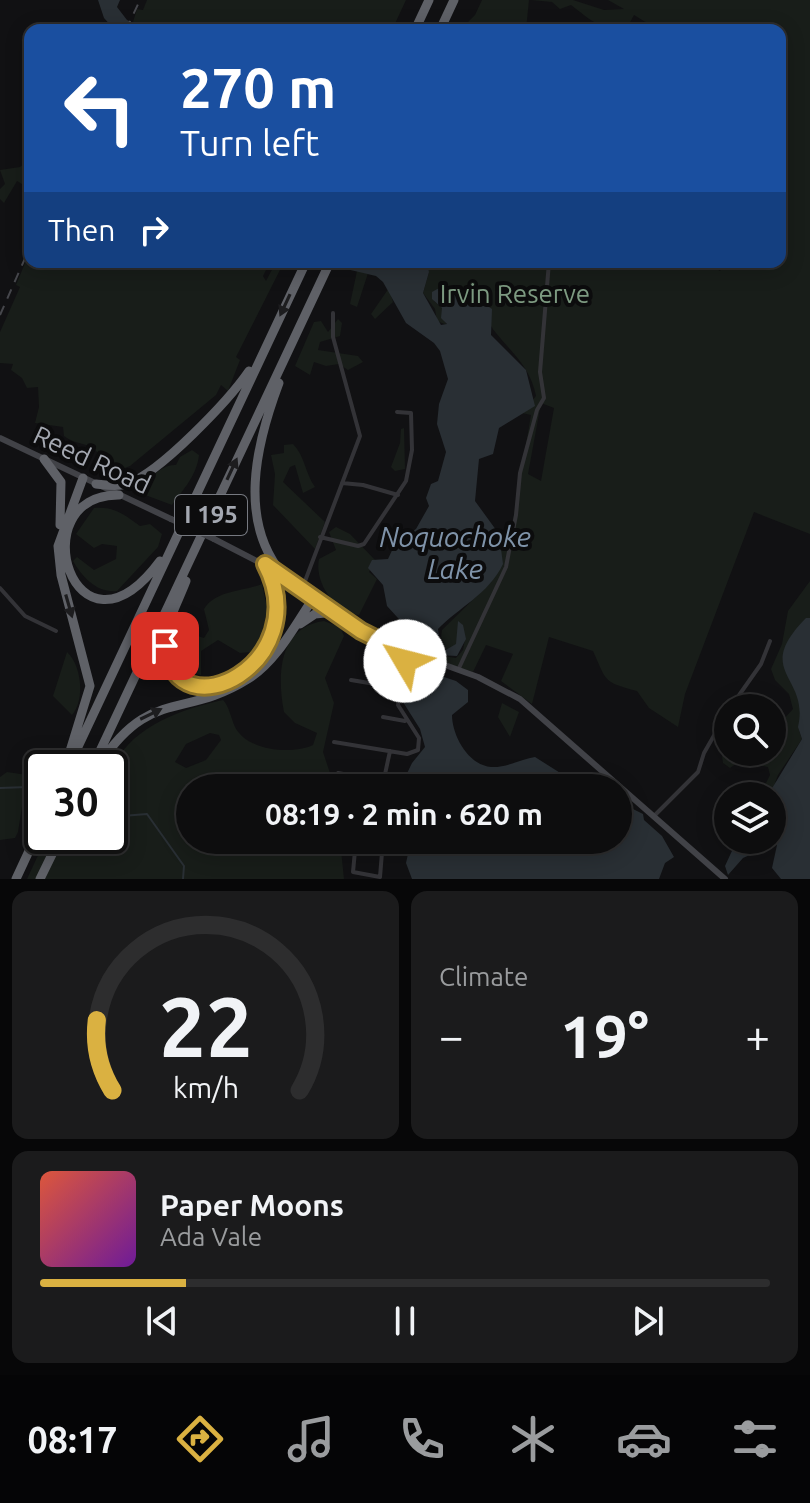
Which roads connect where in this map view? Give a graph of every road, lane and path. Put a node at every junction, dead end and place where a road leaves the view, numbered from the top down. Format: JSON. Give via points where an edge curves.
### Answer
{"nodes":[{"id":1,"x":429,"y":0,"type":"edge"},
{"id":2,"x":454,"y":0,"type":"edge"},
{"id":3,"x":418,"y":24,"type":"edge"},
{"id":4,"x":443,"y":24,"type":"edge"},
{"id":5,"x":303,"y":268,"type":"edge"},
{"id":6,"x":327,"y":268,"type":"edge"},
{"id":7,"x":549,"y":268,"type":"edge"},
{"id":8,"x":333,"y":313,"type":"dead end"},
{"id":9,"x":298,"y":329,"type":"junction"},
{"id":10,"x":265,"y":348,"type":"junction"},
{"id":11,"x":397,"y":412,"type":"dead end"},
{"id":12,"x":0,"y":438,"type":"edge"},
{"id":13,"x":44,"y":459,"type":"junction"},
{"id":14,"x":83,"y":478,"type":"junction"},
{"id":15,"x":342,"y":483,"type":"junction"},
{"id":16,"x":96,"y":484,"type":"junction"},
{"id":17,"x":119,"y":495,"type":"junction"},
{"id":18,"x":399,"y":496,"type":"junction"},
{"id":19,"x":205,"y":528,"type":"junction"},
{"id":20,"x":320,"y":537,"type":"junction"},
{"id":21,"x":59,"y":539,"type":"junction"},
{"id":22,"x":172,"y":546,"type":"junction"},
{"id":23,"x":265,"y":564,"type":"junction"},
{"id":24,"x":284,"y":576,"type":"junction"},
{"id":25,"x":0,"y":588,"type":"edge"},
{"id":26,"x":302,"y":589,"type":"junction"},
{"id":27,"x":314,"y":597,"type":"junction"},
{"id":28,"x":335,"y":612,"type":"junction"},
{"id":29,"x":56,"y":631,"type":"dead end"},
{"id":30,"x":291,"y":631,"type":"junction"},
{"id":31,"x":770,"y":641,"type":"dead end"},
{"id":32,"x":407,"y":654,"type":"junction"},
{"id":33,"x":457,"y":670,"type":"junction"},
{"id":34,"x":351,"y":680,"type":"dead end"},
{"id":35,"x":399,"y":688,"type":"junction"},
{"id":36,"x":740,"y":694,"type":"edge"},
{"id":37,"x":383,"y":717,"type":"dead end"},
{"id":38,"x":405,"y":721,"type":"junction"},
{"id":39,"x":714,"y":735,"type":"edge"},
{"id":40,"x":334,"y":742,"type":"dead end"},
{"id":41,"x":71,"y":750,"type":"edge"},
{"id":42,"x":75,"y":750,"type":"edge"},
{"id":43,"x":103,"y":750,"type":"edge"},
{"id":44,"x":109,"y":750,"type":"edge"},
{"id":45,"x":390,"y":751,"type":"junction"},
{"id":46,"x":338,"y":773,"type":"dead end"},
{"id":47,"x":344,"y":774,"type":"edge"},
{"id":48,"x":385,"y":774,"type":"edge"},
{"id":49,"x":655,"y":815,"type":"junction"},
{"id":50,"x":28,"y":854,"type":"edge"},
{"id":51,"x":52,"y":854,"type":"edge"},
{"id":52,"x":355,"y":854,"type":"edge"},
{"id":53,"x":382,"y":854,"type":"edge"},
{"id":54,"x":380,"y":878,"type":"edge"},
{"id":55,"x":16,"y":879,"type":"edge"},
{"id":56,"x":40,"y":879,"type":"edge"},
{"id":57,"x":725,"y":879,"type":"edge"}],
"edges":[{"from":1,"to":3,"type":"highway"},
{"from":2,"to":4,"type":"highway"},
{"from":5,"to":10,"type":"highway","number":"I 195","one_way":true},
{"from":6,"to":9,"type":"highway","number":"I 195"},
{"from":7,"to":33,"type":"street","via":[[540,372],[545,391],[520,473],[511,545]]},
{"from":8,"to":15,"type":"street","via":[[333,337],[360,436]]},
{"from":19,"to":9,"type":"highway","number":"I 195","one_way":true},
{"from":9,"to":24,"type":"highway","via":[[257,461],[258,532]]},
{"from":10,"to":16,"type":"highway","via":[[217,412],[153,466],[128,483]]},
{"from":10,"to":22,"type":"highway","number":"I 195"},
{"from":11,"to":18,"type":"street","via":[[411,413],[412,450]]},
{"from":12,"to":13,"type":"street","name":"Reed Road"},
{"from":13,"to":14,"type":"street","name":"Reed Road"},
{"from":13,"to":21,"type":"highway","via":[[62,486]]},
{"from":14,"to":16,"type":"street","name":"Reed Road"},
{"from":14,"to":21,"type":"highway"},
{"from":15,"to":18,"type":"street"},
{"from":15,"to":20,"type":"street"},
{"from":16,"to":17,"type":"street","name":"Reed Road"},
{"from":17,"to":22,"type":"highway","via":[[90,500],[71,523],[65,556],[78,587],[101,599],[126,596]]},
{"from":17,"to":23,"type":"street","name":"Reed Road","bridge":true},
{"from":18,"to":20,"type":"street","via":[[358,546]]},
{"from":19,"to":23,"type":"highway","via":[[165,641],[168,661],[184,681],[204,687],[223,684],[246,672],[263,654],[278,610]]},
{"from":19,"to":43,"type":"highway","number":"I 195"},
{"from":20,"to":26,"type":"street"},
{"from":21,"to":41,"type":"highway","one_way":true,"via":[[61,575],[90,686]]},
{"from":22,"to":42,"type":"highway","number":"I 195"},
{"from":23,"to":24,"type":"street","name":"Reed Road"},
{"from":24,"to":26,"type":"street","name":"Reed Road"},
{"from":25,"to":29,"type":"street","via":[[25,616]]},
{"from":26,"to":27,"type":"street","name":"Reed Road"},
{"from":27,"to":28,"type":"street","name":"Reed Road"},
{"from":27,"to":30,"type":"highway"},
{"from":28,"to":30,"type":"highway","via":[[315,614]]},
{"from":28,"to":32,"type":"street","name":"Reed Road"},
{"from":44,"to":30,"type":"highway","one_way":true,"via":[[135,722],[157,710],[248,679]]},
{"from":31,"to":36,"type":"street"},
{"from":32,"to":33,"type":"street","name":"Reed Road"},
{"from":32,"to":35,"type":"street"},
{"from":33,"to":49,"type":"street","name":"Reed Road","via":[[520,699]]},
{"from":34,"to":35,"type":"street"},
{"from":35,"to":38,"type":"street","via":[[398,705]]},
{"from":37,"to":38,"type":"street"},
{"from":38,"to":45,"type":"street","via":[[420,741],[416,752]]},
{"from":39,"to":49,"type":"street","via":[[698,772]]},
{"from":40,"to":45,"type":"street"},
{"from":45,"to":48,"type":"street"},
{"from":46,"to":47,"type":"street"},
{"from":49,"to":57,"type":"street","name":"Reed Road"},
{"from":50,"to":55,"type":"highway"},
{"from":51,"to":56,"type":"highway"},
{"from":52,"to":54,"type":"street","via":[[353,872]]},
{"from":53,"to":54,"type":"street"}]}
